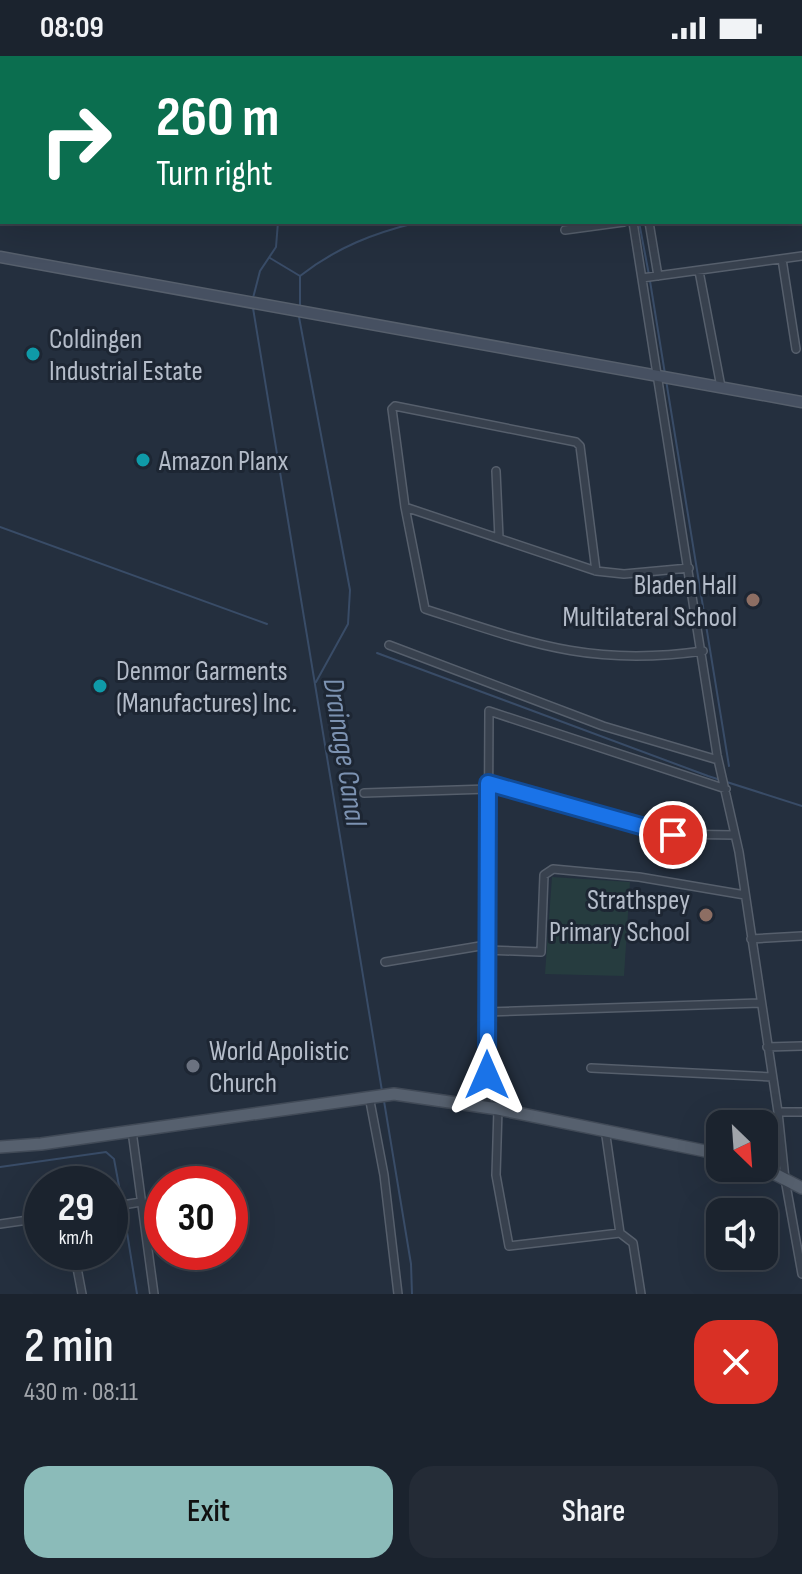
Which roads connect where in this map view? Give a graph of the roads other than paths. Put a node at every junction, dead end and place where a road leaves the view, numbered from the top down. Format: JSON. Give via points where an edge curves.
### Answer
{"nodes":[{"id":1,"x":609,"y":224,"type":"edge"},
{"id":2,"x":633,"y":224,"type":"edge"},
{"id":3,"x":649,"y":224,"type":"edge"},
{"id":4,"x":565,"y":230,"type":"dead end"},
{"id":5,"x":802,"y":256,"type":"edge"},
{"id":6,"x":0,"y":257,"type":"edge"},
{"id":7,"x":782,"y":259,"type":"junction"},
{"id":8,"x":699,"y":271,"type":"junction"},
{"id":9,"x":658,"y":276,"type":"junction"},
{"id":10,"x":642,"y":278,"type":"junction"},
{"id":11,"x":796,"y":349,"type":"dead end"},
{"id":12,"x":657,"y":375,"type":"junction"},
{"id":13,"x":721,"y":387,"type":"junction"},
{"id":14,"x":802,"y":402,"type":"edge"},
{"id":15,"x":496,"y":471,"type":"dead end"},
{"id":16,"x":405,"y":507,"type":"junction"},
{"id":17,"x":499,"y":538,"type":"junction"},
{"id":18,"x":689,"y":568,"type":"junction"},
{"id":19,"x":596,"y":571,"type":"junction"},
{"id":20,"x":389,"y":645,"type":"dead end"},
{"id":21,"x":703,"y":651,"type":"junction"},
{"id":22,"x":718,"y":760,"type":"junction"},
{"id":23,"x":488,"y":786,"type":"junction"},
{"id":24,"x":726,"y":789,"type":"junction"},
{"id":25,"x":364,"y":793,"type":"dead end"},
{"id":26,"x":735,"y":835,"type":"junction"},
{"id":27,"x":745,"y":895,"type":"junction"},
{"id":28,"x":802,"y":936,"type":"edge"},
{"id":29,"x":751,"y":939,"type":"junction"},
{"id":30,"x":486,"y":948,"type":"junction"},
{"id":31,"x":385,"y":962,"type":"dead end"},
{"id":32,"x":760,"y":1003,"type":"junction"},
{"id":33,"x":487,"y":1012,"type":"junction"},
{"id":34,"x":802,"y":1046,"type":"edge"},
{"id":35,"x":767,"y":1047,"type":"junction"},
{"id":36,"x":591,"y":1068,"type":"dead end"},
{"id":37,"x":772,"y":1077,"type":"junction"},
{"id":38,"x":372,"y":1095,"type":"junction"},
{"id":39,"x":492,"y":1108,"type":"junction"},
{"id":40,"x":778,"y":1110,"type":"edge"},
{"id":41,"x":778,"y":1112,"type":"joint"},
{"id":42,"x":802,"y":1112,"type":"edge"},
{"id":43,"x":605,"y":1129,"type":"junction"},
{"id":44,"x":132,"y":1131,"type":"junction"},
{"id":45,"x":0,"y":1147,"type":"edge"},
{"id":46,"x":706,"y":1151,"type":"edge"},
{"id":47,"x":778,"y":1176,"type":"edge"},
{"id":48,"x":785,"y":1179,"type":"junction"},
{"id":49,"x":802,"y":1188,"type":"edge"},
{"id":50,"x":141,"y":1202,"type":"junction"},
{"id":51,"x":128,"y":1204,"type":"edge"},
{"id":52,"x":24,"y":1221,"type":"edge"},
{"id":53,"x":0,"y":1224,"type":"edge"},
{"id":54,"x":620,"y":1233,"type":"junction"},
{"id":55,"x":77,"y":1270,"type":"edge"},
{"id":56,"x":802,"y":1274,"type":"edge"},
{"id":57,"x":82,"y":1294,"type":"edge"},
{"id":58,"x":154,"y":1294,"type":"edge"},
{"id":59,"x":398,"y":1294,"type":"edge"},
{"id":60,"x":641,"y":1294,"type":"edge"}],
"edges":[{"from":1,"to":4,"type":"street"},
{"from":2,"to":10,"type":"street"},
{"from":3,"to":9,"type":"street"},
{"from":5,"to":7,"type":"street"},
{"from":6,"to":12,"type":"main road"},
{"from":7,"to":8,"type":"street"},
{"from":7,"to":11,"type":"street"},
{"from":8,"to":9,"type":"street"},
{"from":8,"to":13,"type":"street"},
{"from":9,"to":10,"type":"street"},
{"from":10,"to":12,"type":"street"},
{"from":12,"to":13,"type":"main road"},
{"from":12,"to":18,"type":"street"},
{"from":13,"to":14,"type":"main road"},
{"from":15,"to":17,"type":"street"},
{"from":16,"to":17,"type":"street"},
{"from":16,"to":19,"type":"street","via":[[395,406],[576,442]]},
{"from":16,"to":21,"type":"street","via":[[425,609],[558,651],[651,658]]},
{"from":17,"to":19,"type":"street"},
{"from":18,"to":19,"type":"street"},
{"from":18,"to":21,"type":"street"},
{"from":20,"to":22,"type":"street","via":[[603,726]]},
{"from":21,"to":22,"type":"street"},
{"from":22,"to":24,"type":"street"},
{"from":23,"to":24,"type":"street","via":[[489,711]]},
{"from":23,"to":25,"type":"street"},
{"from":23,"to":26,"type":"street","via":[[663,834]]},
{"from":23,"to":30,"type":"street"},
{"from":24,"to":26,"type":"street"},
{"from":26,"to":27,"type":"street"},
{"from":27,"to":29,"type":"street"},
{"from":27,"to":30,"type":"street","via":[[553,869],[544,875],[541,952]]},
{"from":28,"to":29,"type":"street"},
{"from":29,"to":32,"type":"street"},
{"from":30,"to":31,"type":"street"},
{"from":30,"to":33,"type":"street"},
{"from":32,"to":33,"type":"street"},
{"from":32,"to":35,"type":"street"},
{"from":33,"to":39,"type":"street"},
{"from":34,"to":35,"type":"street"},
{"from":35,"to":37,"type":"street"},
{"from":36,"to":37,"type":"street"},
{"from":37,"to":40,"type":"street"},
{"from":38,"to":39,"type":"main road"},
{"from":38,"to":44,"type":"main road"},
{"from":38,"to":59,"type":"street"},
{"from":39,"to":43,"type":"main road"},
{"from":39,"to":54,"type":"street","via":[[496,1175],[509,1246]]},
{"from":41,"to":42,"type":"street"},
{"from":41,"to":48,"type":"street"},
{"from":43,"to":46,"type":"main road"},
{"from":43,"to":54,"type":"street"},
{"from":44,"to":45,"type":"main road"},
{"from":44,"to":50,"type":"street"},
{"from":47,"to":48,"type":"main road"},
{"from":48,"to":49,"type":"main road"},
{"from":48,"to":56,"type":"street"},
{"from":50,"to":51,"type":"street"},
{"from":50,"to":58,"type":"street"},
{"from":52,"to":53,"type":"street"},
{"from":54,"to":60,"type":"street","via":[[636,1251]]},
{"from":55,"to":57,"type":"street"}]}
